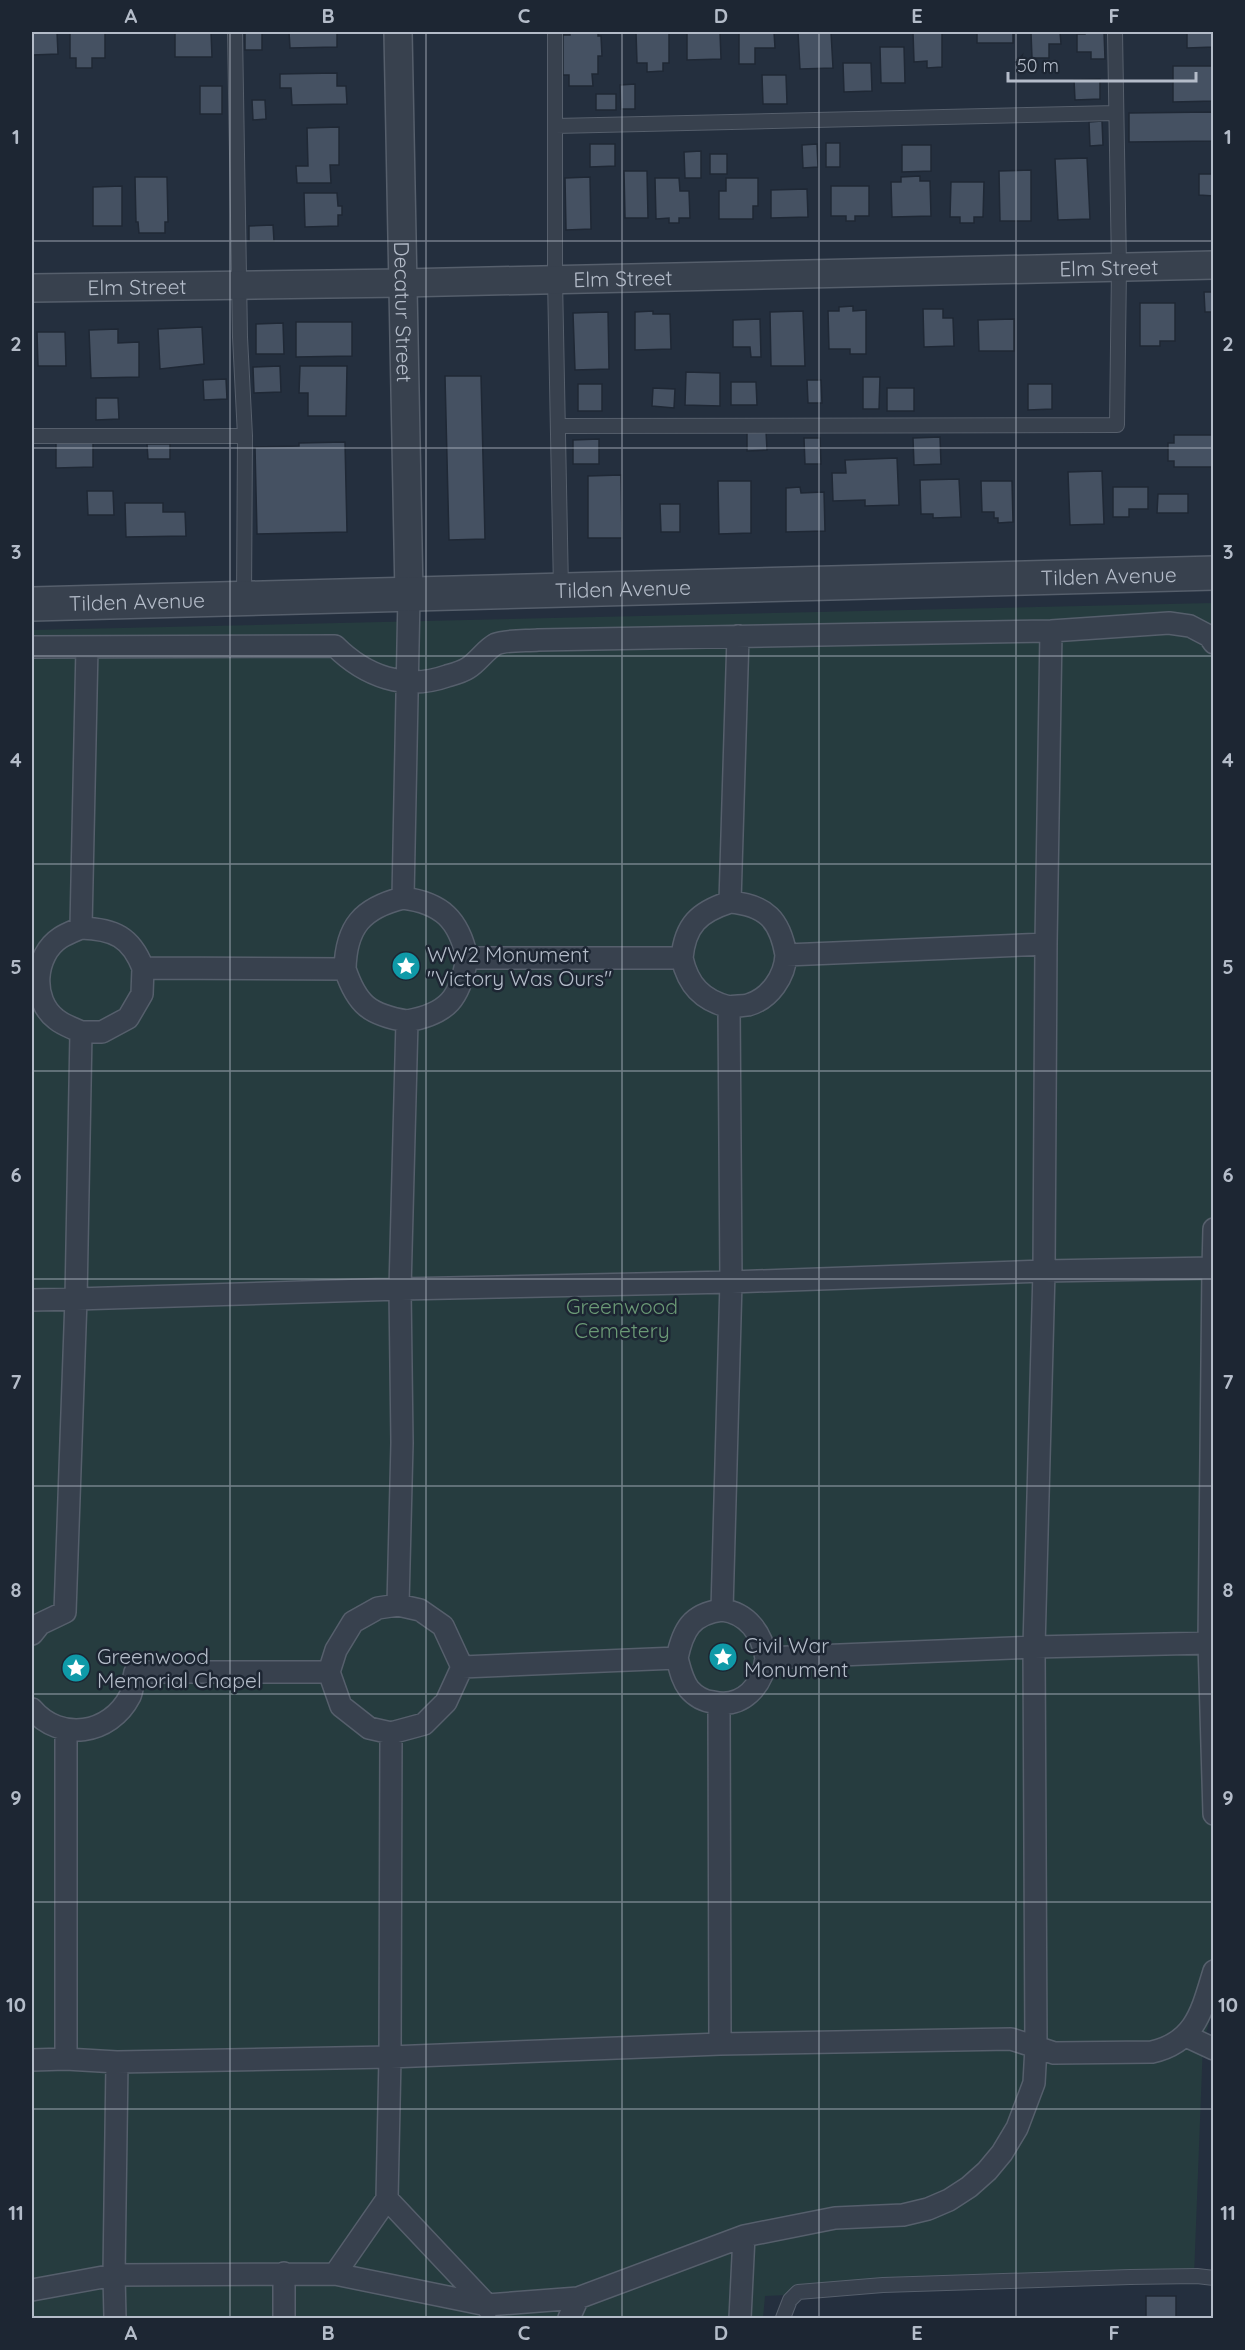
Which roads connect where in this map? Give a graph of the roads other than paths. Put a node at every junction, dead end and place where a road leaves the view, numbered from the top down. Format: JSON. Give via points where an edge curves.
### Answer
{"nodes":[{"id":1,"x":236,"y":32,"type":"edge"},
{"id":2,"x":398,"y":32,"type":"edge"},
{"id":3,"x":555,"y":32,"type":"edge"},
{"id":4,"x":1115,"y":32,"type":"edge"},
{"id":5,"x":1116,"y":114,"type":"junction"},
{"id":6,"x":555,"y":126,"type":"junction"},
{"id":7,"x":1214,"y":265,"type":"edge"},
{"id":8,"x":1119,"y":267,"type":"junction"},
{"id":9,"x":555,"y":279,"type":"junction"},
{"id":10,"x":402,"y":283,"type":"junction"},
{"id":11,"x":240,"y":285,"type":"junction"},
{"id":12,"x":32,"y":288,"type":"edge"},
{"id":13,"x":558,"y":426,"type":"junction"},
{"id":14,"x":32,"y":436,"type":"edge"},
{"id":15,"x":244,"y":436,"type":"junction"},
{"id":16,"x":1214,"y":573,"type":"edge"},
{"id":17,"x":561,"y":590,"type":"junction"},
{"id":18,"x":409,"y":594,"type":"junction"},
{"id":19,"x":244,"y":599,"type":"junction"},
{"id":20,"x":32,"y":604,"type":"edge"},
{"id":21,"x":1051,"y":631,"type":"junction"},
{"id":22,"x":738,"y":636,"type":"junction"},
{"id":23,"x":1214,"y":643,"type":"edge"},
{"id":24,"x":32,"y":647,"type":"edge"},
{"id":25,"x":87,"y":647,"type":"junction"},
{"id":26,"x":408,"y":682,"type":"junction"},
{"id":27,"x":403,"y":898,"type":"junction"},
{"id":28,"x":730,"y":903,"type":"junction"},
{"id":29,"x":81,"y":928,"type":"junction"},
{"id":30,"x":1046,"y":944,"type":"junction"},
{"id":31,"x":786,"y":955,"type":"junction"},
{"id":32,"x":467,"y":958,"type":"junction"},
{"id":33,"x":682,"y":958,"type":"junction"},
{"id":34,"x":143,"y":968,"type":"junction"},
{"id":35,"x":345,"y":969,"type":"junction"},
{"id":36,"x":729,"y":1007,"type":"junction"},
{"id":37,"x":407,"y":1022,"type":"junction"},
{"id":38,"x":81,"y":1032,"type":"junction"},
{"id":39,"x":1214,"y":1229,"type":"edge"},
{"id":40,"x":1213,"y":1268,"type":"edge"},
{"id":41,"x":1044,"y":1271,"type":"junction"},
{"id":42,"x":730,"y":1282,"type":"junction"},
{"id":43,"x":400,"y":1289,"type":"junction"},
{"id":44,"x":76,"y":1299,"type":"junction"},
{"id":45,"x":32,"y":1300,"type":"edge"},
{"id":46,"x":398,"y":1605,"type":"junction"},
{"id":47,"x":722,"y":1610,"type":"junction"},
{"id":48,"x":32,"y":1634,"type":"edge"},
{"id":49,"x":1209,"y":1643,"type":"junction"},
{"id":50,"x":1034,"y":1647,"type":"junction"},
{"id":51,"x":677,"y":1658,"type":"junction"},
{"id":52,"x":765,"y":1658,"type":"junction"},
{"id":53,"x":462,"y":1667,"type":"junction"},
{"id":54,"x":329,"y":1672,"type":"junction"},
{"id":55,"x":719,"y":1704,"type":"junction"},
{"id":56,"x":32,"y":1709,"type":"edge"},
{"id":57,"x":66,"y":1730,"type":"junction"},
{"id":58,"x":391,"y":1733,"type":"junction"},
{"id":59,"x":1214,"y":1814,"type":"edge"},
{"id":60,"x":1214,"y":1971,"type":"edge"},
{"id":61,"x":1186,"y":2036,"type":"junction"},
{"id":62,"x":720,"y":2044,"type":"junction"},
{"id":63,"x":1036,"y":2047,"type":"junction"},
{"id":64,"x":1214,"y":2049,"type":"edge"},
{"id":65,"x":390,"y":2057,"type":"junction"},
{"id":66,"x":66,"y":2059,"type":"junction"},
{"id":67,"x":32,"y":2060,"type":"edge"},
{"id":68,"x":117,"y":2062,"type":"junction"},
{"id":69,"x":387,"y":2199,"type":"junction"},
{"id":70,"x":744,"y":2236,"type":"junction"},
{"id":71,"x":284,"y":2273,"type":"junction"},
{"id":72,"x":334,"y":2274,"type":"junction"},
{"id":73,"x":114,"y":2275,"type":"junction"},
{"id":74,"x":1214,"y":2278,"type":"edge"},
{"id":75,"x":32,"y":2289,"type":"edge"},
{"id":76,"x":578,"y":2298,"type":"junction"},
{"id":77,"x":490,"y":2312,"type":"edge"},
{"id":78,"x":115,"y":2319,"type":"edge"},
{"id":79,"x":284,"y":2319,"type":"edge"},
{"id":80,"x":569,"y":2319,"type":"edge"},
{"id":81,"x":740,"y":2319,"type":"edge"},
{"id":82,"x":783,"y":2319,"type":"edge"}],
"edges":[{"from":1,"to":11,"type":"lane"},
{"from":2,"to":10,"type":"street","name":"Decatur Street"},
{"from":3,"to":6,"type":"lane"},
{"from":4,"to":5,"type":"lane"},
{"from":5,"to":6,"type":"lane"},
{"from":5,"to":8,"type":"lane"},
{"from":6,"to":9,"type":"lane"},
{"from":7,"to":8,"type":"street","name":"Elm Street"},
{"from":8,"to":9,"type":"street","name":"Elm Street"},
{"from":8,"to":13,"type":"lane","via":[[1117,425]]},
{"from":9,"to":10,"type":"street","name":"Elm Street"},
{"from":9,"to":13,"type":"lane"},
{"from":10,"to":11,"type":"street","name":"Elm Street"},
{"from":10,"to":18,"type":"street","name":"Decatur Street"},
{"from":11,"to":12,"type":"street","name":"Elm Street"},
{"from":11,"to":15,"type":"lane"},
{"from":13,"to":17,"type":"lane"},
{"from":14,"to":15,"type":"lane"},
{"from":15,"to":19,"type":"lane"},
{"from":16,"to":17,"type":"street","name":"Tilden Avenue"},
{"from":17,"to":18,"type":"street","name":"Tilden Avenue"},
{"from":18,"to":19,"type":"street","name":"Tilden Avenue"},
{"from":18,"to":26,"type":"street"},
{"from":19,"to":20,"type":"street","name":"Tilden Avenue"},
{"from":21,"to":22,"type":"street"},
{"from":21,"to":23,"type":"street","via":[[1168,623],[1190,626]]},
{"from":21,"to":30,"type":"street"},
{"from":22,"to":26,"type":"street","via":[[497,644],[468,669],[432,682]]},
{"from":22,"to":28,"type":"street"},
{"from":24,"to":25,"type":"street"},
{"from":25,"to":26,"type":"street","via":[[334,646],[364,670]]},
{"from":25,"to":29,"type":"street"},
{"from":26,"to":27,"type":"street"},
{"from":27,"to":32,"type":"street","via":[[424,901],[448,915],[462,936]]},
{"from":27,"to":35,"type":"street","via":[[381,903],[359,921],[346,947]]},
{"from":28,"to":31,"type":"street","via":[[759,908],[775,921],[783,934]]},
{"from":28,"to":33,"type":"street","via":[[709,909],[695,921],[686,935]]},
{"from":29,"to":34,"type":"street","via":[[102,928],[124,939]]},
{"from":29,"to":38,"type":"street","via":[[59,938],[43,958],[38,978],[42,1000],[55,1019]]},
{"from":30,"to":31,"type":"street"},
{"from":30,"to":41,"type":"street"},
{"from":31,"to":36,"type":"street","via":[[785,969],[773,990],[750,1005]]},
{"from":32,"to":33,"type":"street"},
{"from":32,"to":37,"type":"street","via":[[462,984],[444,1008],[428,1018]]},
{"from":33,"to":36,"type":"street","via":[[696,990],[713,1003]]},
{"from":34,"to":35,"type":"street"},
{"from":34,"to":38,"type":"street","via":[[142,994],[128,1018],[102,1032]]},
{"from":35,"to":37,"type":"street","via":[[364,1006],[384,1017]]},
{"from":36,"to":42,"type":"street"},
{"from":37,"to":43,"type":"street"},
{"from":38,"to":44,"type":"street"},
{"from":39,"to":40,"type":"street"},
{"from":40,"to":41,"type":"street"},
{"from":40,"to":49,"type":"street"},
{"from":41,"to":42,"type":"street"},
{"from":41,"to":50,"type":"street"},
{"from":42,"to":43,"type":"street"},
{"from":42,"to":47,"type":"street"},
{"from":43,"to":44,"type":"street"},
{"from":43,"to":46,"type":"street"},
{"from":44,"to":45,"type":"street"},
{"from":44,"to":48,"type":"street","via":[[65,1611],[40,1624]]},
{"from":46,"to":53,"type":"street","via":[[420,1610],[443,1626]]},
{"from":46,"to":54,"type":"street","via":[[378,1608],[353,1622],[336,1650]]},
{"from":47,"to":51,"type":"street","via":[[705,1612],[691,1622],[681,1637]]},
{"from":47,"to":52,"type":"street","via":[[736,1613],[754,1627]]},
{"from":49,"to":50,"type":"street"},
{"from":49,"to":59,"type":"street"},
{"from":50,"to":52,"type":"street"},
{"from":50,"to":63,"type":"street"},
{"from":51,"to":53,"type":"street"},
{"from":51,"to":55,"type":"street","via":[[690,1690]]},
{"from":52,"to":55,"type":"street","via":[[764,1671],[751,1692],[730,1704]]},
{"from":53,"to":58,"type":"street","via":[[446,1702],[424,1724]]},
{"from":54,"to":57,"type":"street","via":[[135,1672],[130,1695],[113,1718],[94,1728]]},
{"from":54,"to":58,"type":"street","via":[[341,1706],[369,1728]]},
{"from":55,"to":62,"type":"street"},
{"from":56,"to":57,"type":"street","via":[[50,1725]]},
{"from":57,"to":66,"type":"street"},
{"from":58,"to":65,"type":"street"},
{"from":60,"to":61,"type":"street","via":[[1196,2021]]},
{"from":61,"to":63,"type":"street","via":[[1167,2049],[1152,2052],[1054,2054]]},
{"from":61,"to":64,"type":"street"},
{"from":62,"to":63,"type":"street","via":[[1011,2039]]},
{"from":62,"to":65,"type":"street"},
{"from":63,"to":70,"type":"street","via":[[1034,2084],[1017,2128],[987,2171],[949,2200],[903,2215],[835,2218]]},
{"from":65,"to":68,"type":"street"},
{"from":65,"to":69,"type":"street"},
{"from":66,"to":67,"type":"street"},
{"from":66,"to":68,"type":"street"},
{"from":68,"to":73,"type":"street"},
{"from":69,"to":72,"type":"street"},
{"from":69,"to":77,"type":"street"},
{"from":70,"to":76,"type":"street"},
{"from":70,"to":81,"type":"street"},
{"from":71,"to":72,"type":"street"},
{"from":71,"to":73,"type":"street"},
{"from":71,"to":79,"type":"street"},
{"from":72,"to":77,"type":"street"},
{"from":73,"to":75,"type":"street"},
{"from":73,"to":78,"type":"street"},
{"from":74,"to":82,"type":"lane","via":[[884,2285],[798,2292],[790,2300]]},
{"from":76,"to":77,"type":"street"},
{"from":76,"to":80,"type":"street"}]}
